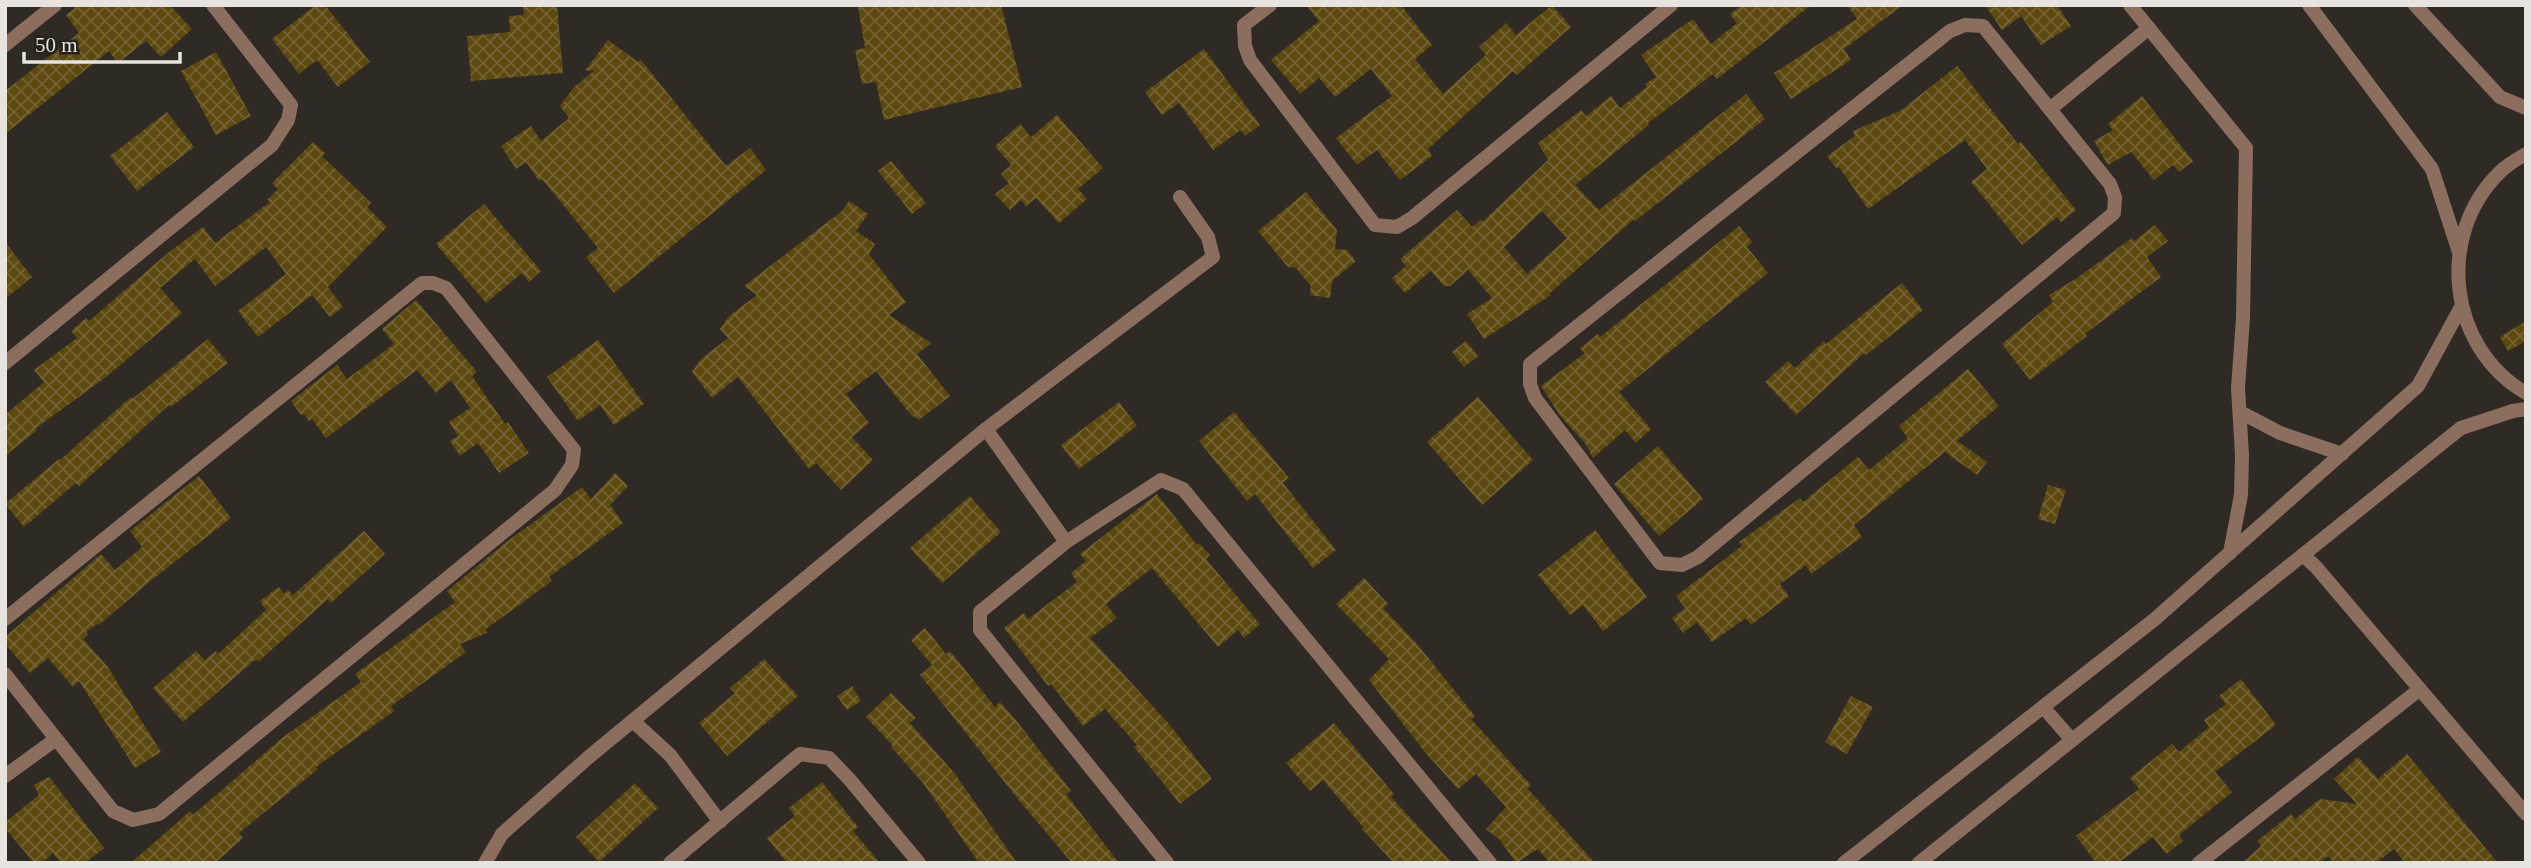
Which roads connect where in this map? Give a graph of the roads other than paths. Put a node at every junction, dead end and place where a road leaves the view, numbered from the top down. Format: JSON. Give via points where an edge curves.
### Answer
{"nodes":[{"id":1,"x":55,"y":5,"type":"edge"},
{"id":2,"x":212,"y":5,"type":"edge"},
{"id":3,"x":1270,"y":5,"type":"edge"},
{"id":4,"x":1671,"y":5,"type":"edge"},
{"id":5,"x":2130,"y":5,"type":"edge"},
{"id":6,"x":2309,"y":5,"type":"edge"},
{"id":7,"x":2414,"y":5,"type":"edge"},
{"id":8,"x":2149,"y":28,"type":"junction"},
{"id":9,"x":5,"y":45,"type":"edge"},
{"id":10,"x":2526,"y":108,"type":"edge"},
{"id":11,"x":2050,"y":109,"type":"junction"},
{"id":12,"x":2526,"y":153,"type":"edge"},
{"id":13,"x":1180,"y":197,"type":"dead end"},
{"id":14,"x":2459,"y":251,"type":"junction"},
{"id":15,"x":2461,"y":307,"type":"junction"},
{"id":16,"x":5,"y":363,"type":"edge"},
{"id":17,"x":2526,"y":393,"type":"edge"},
{"id":18,"x":2526,"y":409,"type":"edge"},
{"id":19,"x":2239,"y":412,"type":"junction"},
{"id":20,"x":986,"y":429,"type":"junction"},
{"id":21,"x":2342,"y":454,"type":"junction"},
{"id":22,"x":1066,"y":542,"type":"junction"},
{"id":23,"x":2230,"y":553,"type":"junction"},
{"id":24,"x":2303,"y":555,"type":"junction"},
{"id":25,"x":5,"y":619,"type":"edge"},
{"id":26,"x":5,"y":674,"type":"edge"},
{"id":27,"x":2420,"y":689,"type":"junction"},
{"id":28,"x":2043,"y":707,"type":"junction"},
{"id":29,"x":634,"y":722,"type":"junction"},
{"id":30,"x":55,"y":738,"type":"junction"},
{"id":31,"x":2072,"y":740,"type":"junction"},
{"id":32,"x":5,"y":776,"type":"edge"},
{"id":33,"x":2526,"y":814,"type":"edge"},
{"id":34,"x":720,"y":822,"type":"junction"},
{"id":35,"x":485,"y":863,"type":"edge"},
{"id":36,"x":670,"y":863,"type":"edge"},
{"id":37,"x":919,"y":863,"type":"edge"},
{"id":38,"x":1167,"y":863,"type":"edge"},
{"id":39,"x":1490,"y":863,"type":"edge"},
{"id":40,"x":1844,"y":863,"type":"edge"},
{"id":41,"x":1919,"y":863,"type":"edge"},
{"id":42,"x":2199,"y":863,"type":"edge"}],
"edges":[{"from":1,"to":9,"type":"street"},
{"from":2,"to":16,"type":"street","via":[[291,105],[288,120],[272,145]]},
{"from":3,"to":4,"type":"street","via":[[1244,25],[1250,60],[1375,225],[1396,227]]},
{"from":5,"to":8,"type":"street"},
{"from":6,"to":14,"type":"street","via":[[2432,169]]},
{"from":7,"to":10,"type":"street","via":[[2500,97]]},
{"from":8,"to":11,"type":"street"},
{"from":8,"to":19,"type":"street","via":[[2246,148]]},
{"from":11,"to":11,"type":"street","via":[[2110,184],[2114,214],[1698,557],[1682,565],[1660,563],[1535,398],[1530,364],[1950,31],[1965,25],[1983,26]]},
{"from":12,"to":14,"type":"street","via":[[2500,172],[2472,208]]},
{"from":13,"to":20,"type":"street","via":[[1208,237],[1213,257]]},
{"from":14,"to":15,"type":"street"},
{"from":15,"to":17,"type":"street","via":[[2479,349],[2509,383]]},
{"from":15,"to":21,"type":"street","via":[[2418,386]]},
{"from":18,"to":24,"type":"street","via":[[2461,428]]},
{"from":19,"to":21,"type":"street","via":[[2280,433]]},
{"from":19,"to":23,"type":"street","via":[[2241,495]]},
{"from":20,"to":22,"type":"street"},
{"from":20,"to":29,"type":"street"},
{"from":21,"to":23,"type":"street"},
{"from":22,"to":38,"type":"street","via":[[980,611],[979,629]]},
{"from":22,"to":39,"type":"street","via":[[1161,480],[1182,489]]},
{"from":23,"to":28,"type":"street"},
{"from":24,"to":27,"type":"street"},
{"from":24,"to":31,"type":"street"},
{"from":25,"to":30,"type":"street","via":[[422,283],[446,288],[574,450],[572,466],[555,490],[159,814],[132,820],[113,811]]},
{"from":26,"to":30,"type":"street"},
{"from":27,"to":33,"type":"street"},
{"from":27,"to":42,"type":"street"},
{"from":28,"to":31,"type":"street"},
{"from":28,"to":40,"type":"street"},
{"from":29,"to":34,"type":"street","via":[[670,755]]},
{"from":29,"to":35,"type":"street","via":[[502,834]]},
{"from":30,"to":32,"type":"street"},
{"from":31,"to":41,"type":"street"},
{"from":34,"to":36,"type":"street"},
{"from":34,"to":37,"type":"street","via":[[800,754],[829,758]]}]}
